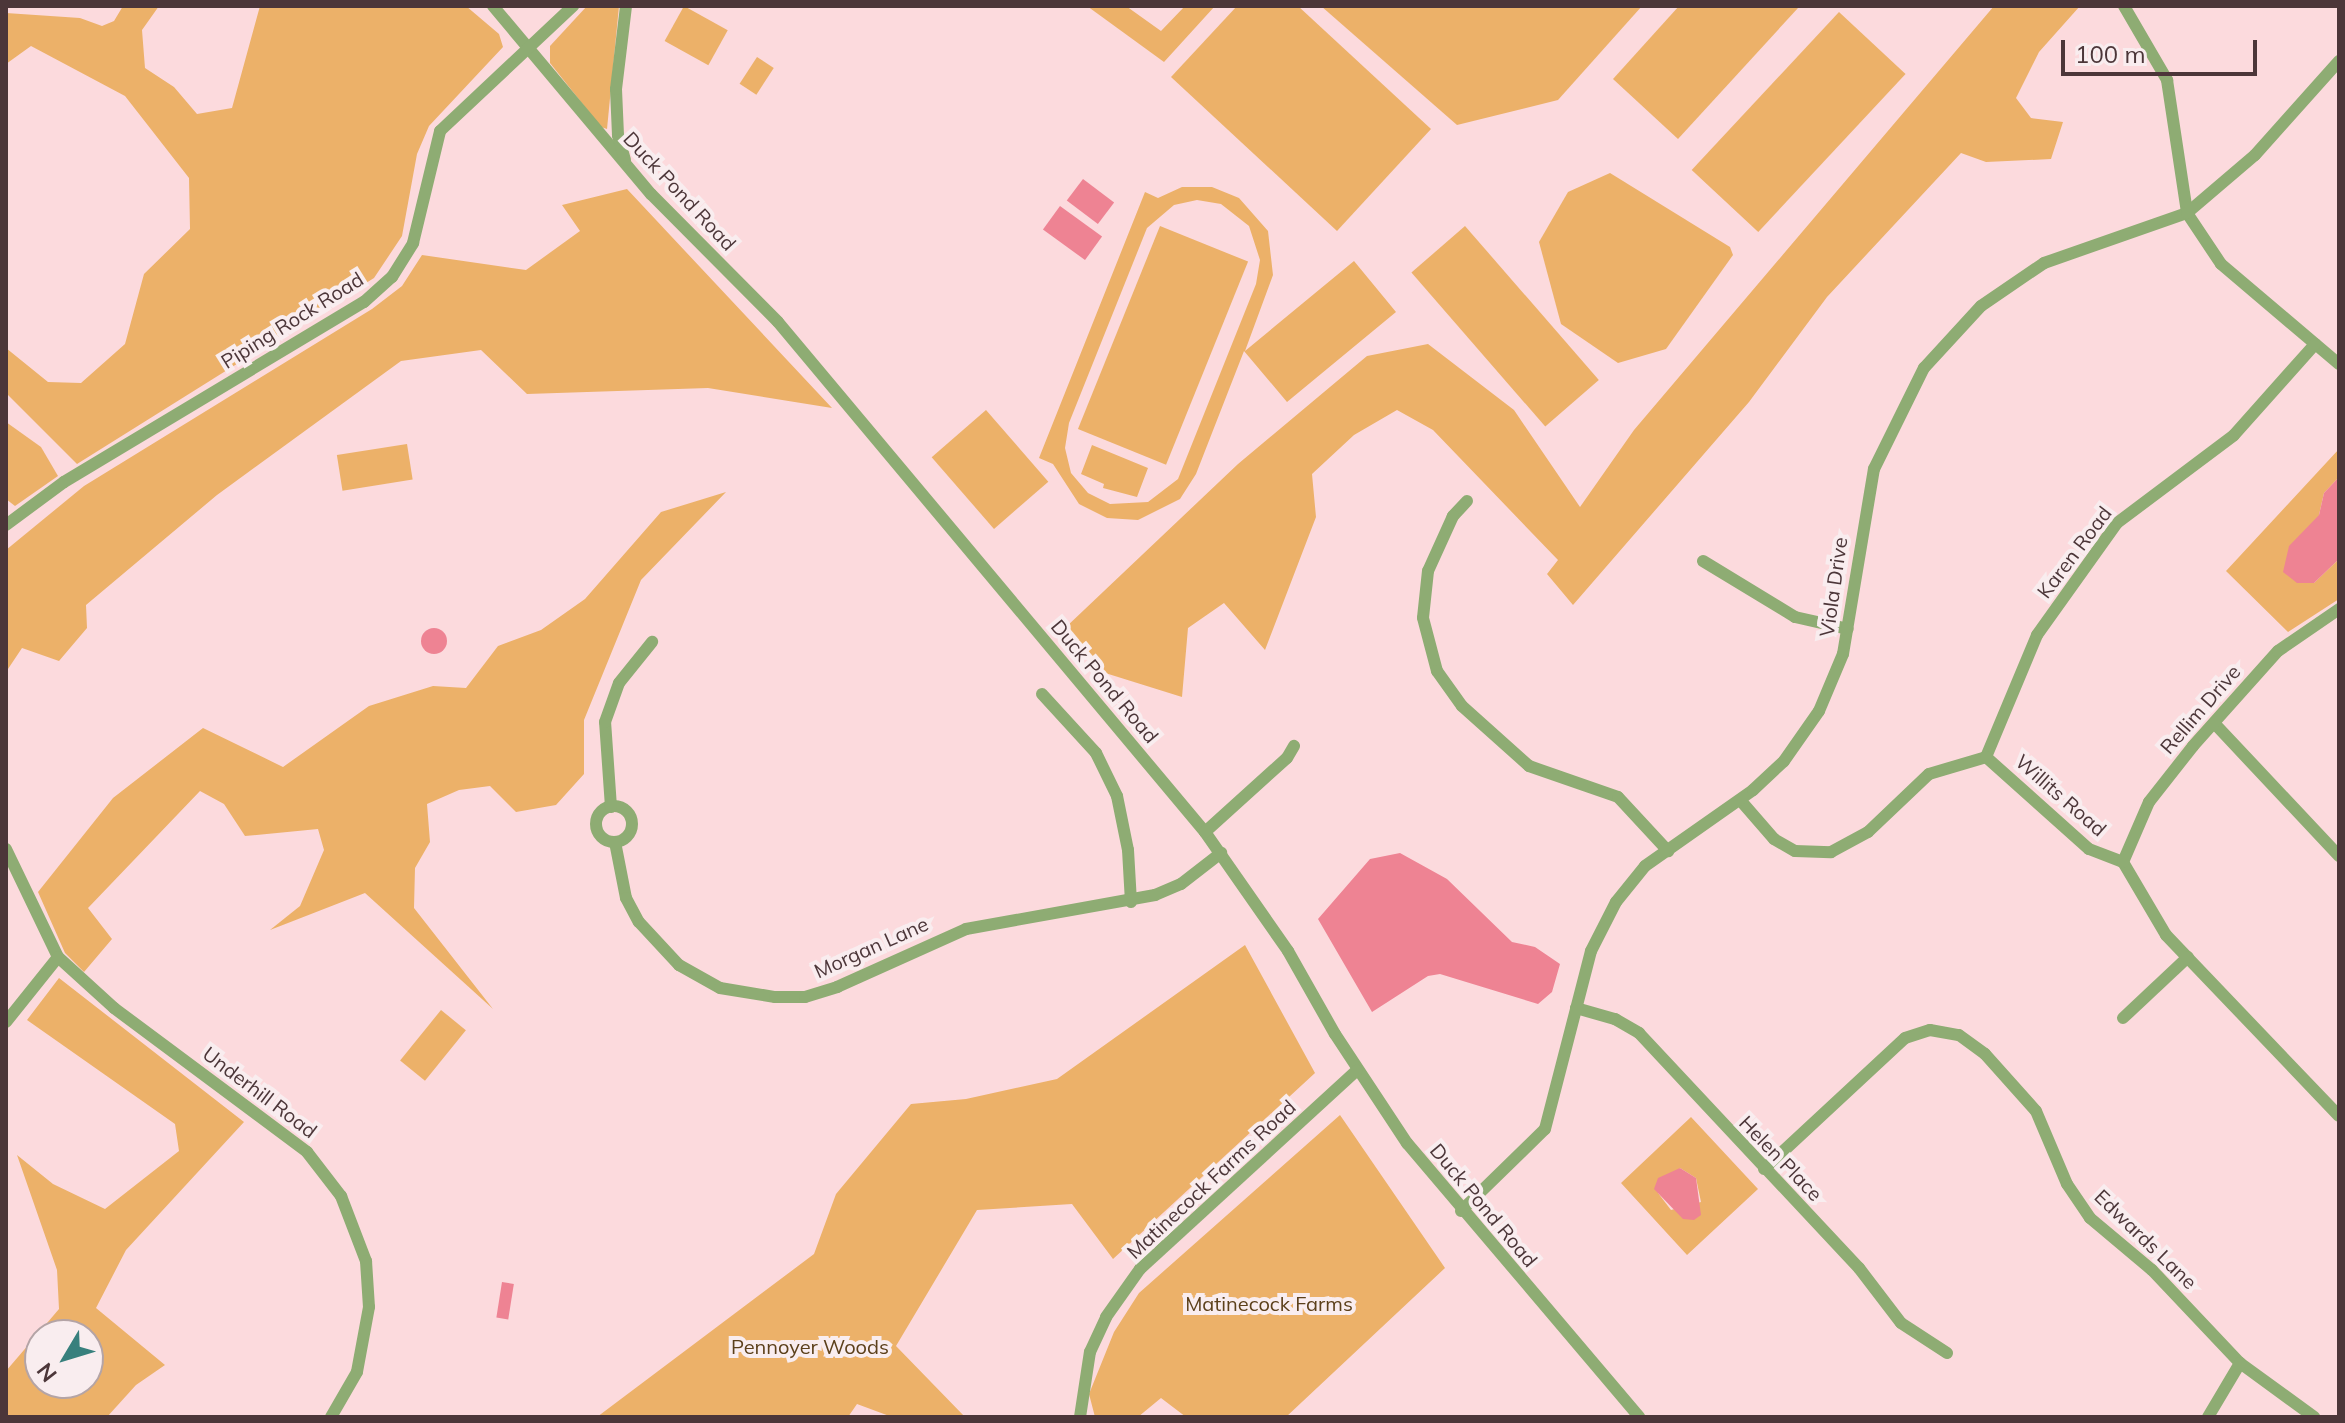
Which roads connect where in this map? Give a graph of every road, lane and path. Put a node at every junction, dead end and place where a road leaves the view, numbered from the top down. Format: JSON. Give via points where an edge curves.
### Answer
{"nodes":[{"id":1,"x":493,"y":6,"type":"edge"},
{"id":2,"x":573,"y":6,"type":"edge"},
{"id":3,"x":626,"y":6,"type":"edge"},
{"id":4,"x":2124,"y":6,"type":"edge"},
{"id":5,"x":531,"y":47,"type":"junction"},
{"id":6,"x":2339,"y":61,"type":"edge"},
{"id":7,"x":627,"y":167,"type":"junction"},
{"id":8,"x":2187,"y":213,"type":"junction"},
{"id":9,"x":2315,"y":344,"type":"junction"},
{"id":10,"x":2339,"y":364,"type":"edge"},
{"id":11,"x":1467,"y":501,"type":"dead end"},
{"id":12,"x":6,"y":525,"type":"edge"},
{"id":13,"x":1703,"y":561,"type":"dead end"},
{"id":14,"x":2339,"y":609,"type":"edge"},
{"id":15,"x":1848,"y":629,"type":"junction"},
{"id":16,"x":652,"y":642,"type":"dead end"},
{"id":17,"x":1042,"y":694,"type":"dead end"},
{"id":18,"x":2215,"y":724,"type":"junction"},
{"id":19,"x":1294,"y":746,"type":"dead end"},
{"id":20,"x":1986,"y":757,"type":"junction"},
{"id":21,"x":1741,"y":801,"type":"junction"},
{"id":22,"x":611,"y":807,"type":"junction"},
{"id":23,"x":1205,"y":832,"type":"junction"},
{"id":24,"x":615,"y":842,"type":"junction"},
{"id":25,"x":6,"y":849,"type":"edge"},
{"id":26,"x":1668,"y":851,"type":"junction"},
{"id":27,"x":1221,"y":853,"type":"junction"},
{"id":28,"x":2339,"y":856,"type":"edge"},
{"id":29,"x":2123,"y":862,"type":"junction"},
{"id":30,"x":1131,"y":902,"type":"junction"},
{"id":31,"x":58,"y":957,"type":"junction"},
{"id":32,"x":2188,"y":957,"type":"junction"},
{"id":33,"x":1576,"y":1008,"type":"junction"},
{"id":34,"x":2123,"y":1018,"type":"dead end"},
{"id":35,"x":6,"y":1022,"type":"edge"},
{"id":36,"x":1357,"y":1070,"type":"junction"},
{"id":37,"x":2339,"y":1116,"type":"edge"},
{"id":38,"x":1764,"y":1169,"type":"junction"},
{"id":39,"x":1461,"y":1211,"type":"junction"},
{"id":40,"x":1947,"y":1353,"type":"dead end"},
{"id":41,"x":2240,"y":1363,"type":"junction"},
{"id":42,"x":331,"y":1417,"type":"edge"},
{"id":43,"x":1080,"y":1417,"type":"edge"},
{"id":44,"x":1639,"y":1417,"type":"edge"},
{"id":45,"x":2208,"y":1417,"type":"edge"},
{"id":46,"x":2314,"y":1417,"type":"edge"}],
"edges":[{"from":1,"to":5,"type":"street","name":"Duck Pond Road"},
{"from":2,"to":5,"type":"street","name":"Piping Rock Road"},
{"from":3,"to":7,"type":"street","via":[[616,89],[618,135]]},
{"from":4,"to":8,"type":"street","via":[[2167,80]]},
{"from":5,"to":7,"type":"street","name":"Duck Pond Road"},
{"from":5,"to":12,"type":"street","name":"Piping Rock Road","via":[[440,131],[413,243],[392,277],[364,302],[64,482]]},
{"from":6,"to":8,"type":"street","name":"Viola Drive","via":[[2255,155]]},
{"from":7,"to":23,"type":"street","name":"Duck Pond Road","via":[[778,322]]},
{"from":8,"to":9,"type":"street","via":[[2221,264]]},
{"from":8,"to":15,"type":"street","name":"Viola Drive","via":[[2044,263],[1981,306],[1941,346],[1907,394],[1874,469]]},
{"from":9,"to":10,"type":"street"},
{"from":9,"to":20,"type":"street","name":"Karen Road","via":[[2234,435],[2117,523],[2037,635]]},
{"from":11,"to":26,"type":"street","via":[[1436,549],[1424,596],[1428,647],[1437,671],[1462,706],[1529,766],[1618,797]]},
{"from":13,"to":15,"type":"street","via":[[1786,613]]},
{"from":14,"to":18,"type":"street","name":"Rellim Drive","via":[[2278,651]]},
{"from":15,"to":21,"type":"street","name":"Viola Drive","via":[[1834,677],[1807,731]]},
{"from":16,"to":22,"type":"street","name":"Morgan Lane","via":[[619,683],[605,722]]},
{"from":17,"to":30,"type":"street","via":[[1096,753],[1117,796]]},
{"from":18,"to":28,"type":"street"},
{"from":18,"to":29,"type":"street","name":"Rellim Drive","via":[[2156,791]]},
{"from":19,"to":23,"type":"street"},
{"from":20,"to":21,"type":"street","name":"Willits Road","via":[[1929,774],[1868,832],[1831,852],[1795,851],[1774,839]]},
{"from":20,"to":29,"type":"street","name":"Willits Road","via":[[2089,849]]},
{"from":21,"to":26,"type":"street","name":"Viola Drive"},
{"from":22,"to":24,"type":"street","name":"Morgan Lane","via":[[601,812],[597,829]]},
{"from":22,"to":24,"type":"street","via":[[625,810],[632,824],[629,835]]},
{"from":23,"to":27,"type":"street","name":"Duck Pond Road"},
{"from":24,"to":30,"type":"street","name":"Morgan Lane","via":[[618,872],[639,922],[688,971],[747,995],[805,997],[966,929]]},
{"from":25,"to":31,"type":"street","name":"Underhill Road"},
{"from":26,"to":33,"type":"street","name":"Viola Drive","via":[[1637,875],[1605,920]]},
{"from":27,"to":30,"type":"street","name":"Morgan Lane","via":[[1181,884]]},
{"from":27,"to":36,"type":"street","name":"Duck Pond Road","via":[[1288,951]]},
{"from":29,"to":32,"type":"street","via":[[2149,909]]},
{"from":31,"to":35,"type":"street"},
{"from":31,"to":42,"type":"street","name":"Underhill Road","via":[[114,1008],[307,1152],[341,1196],[366,1261],[369,1307],[357,1372]]},
{"from":32,"to":34,"type":"street"},
{"from":32,"to":37,"type":"street"},
{"from":33,"to":38,"type":"street","name":"Helen Place","via":[[1615,1019],[1639,1033]]},
{"from":33,"to":39,"type":"street","name":"Viola Drive","via":[[1545,1129]]},
{"from":36,"to":39,"type":"street","name":"Duck Pond Road"},
{"from":36,"to":43,"type":"street","name":"Matinecock Farms Road","via":[[1140,1269],[1106,1317],[1090,1352]]},
{"from":38,"to":40,"type":"street","name":"Helen Place","via":[[1859,1268],[1901,1323]]},
{"from":38,"to":41,"type":"street","name":"Edwards Lane","via":[[1905,1038],[1930,1030],[1959,1035],[1985,1054],[2036,1111],[2073,1195],[2090,1218],[2152,1270]]},
{"from":39,"to":44,"type":"street","name":"Duck Pond Road"},
{"from":41,"to":45,"type":"street"},
{"from":41,"to":46,"type":"street","name":"Edwards Lane"}]}
